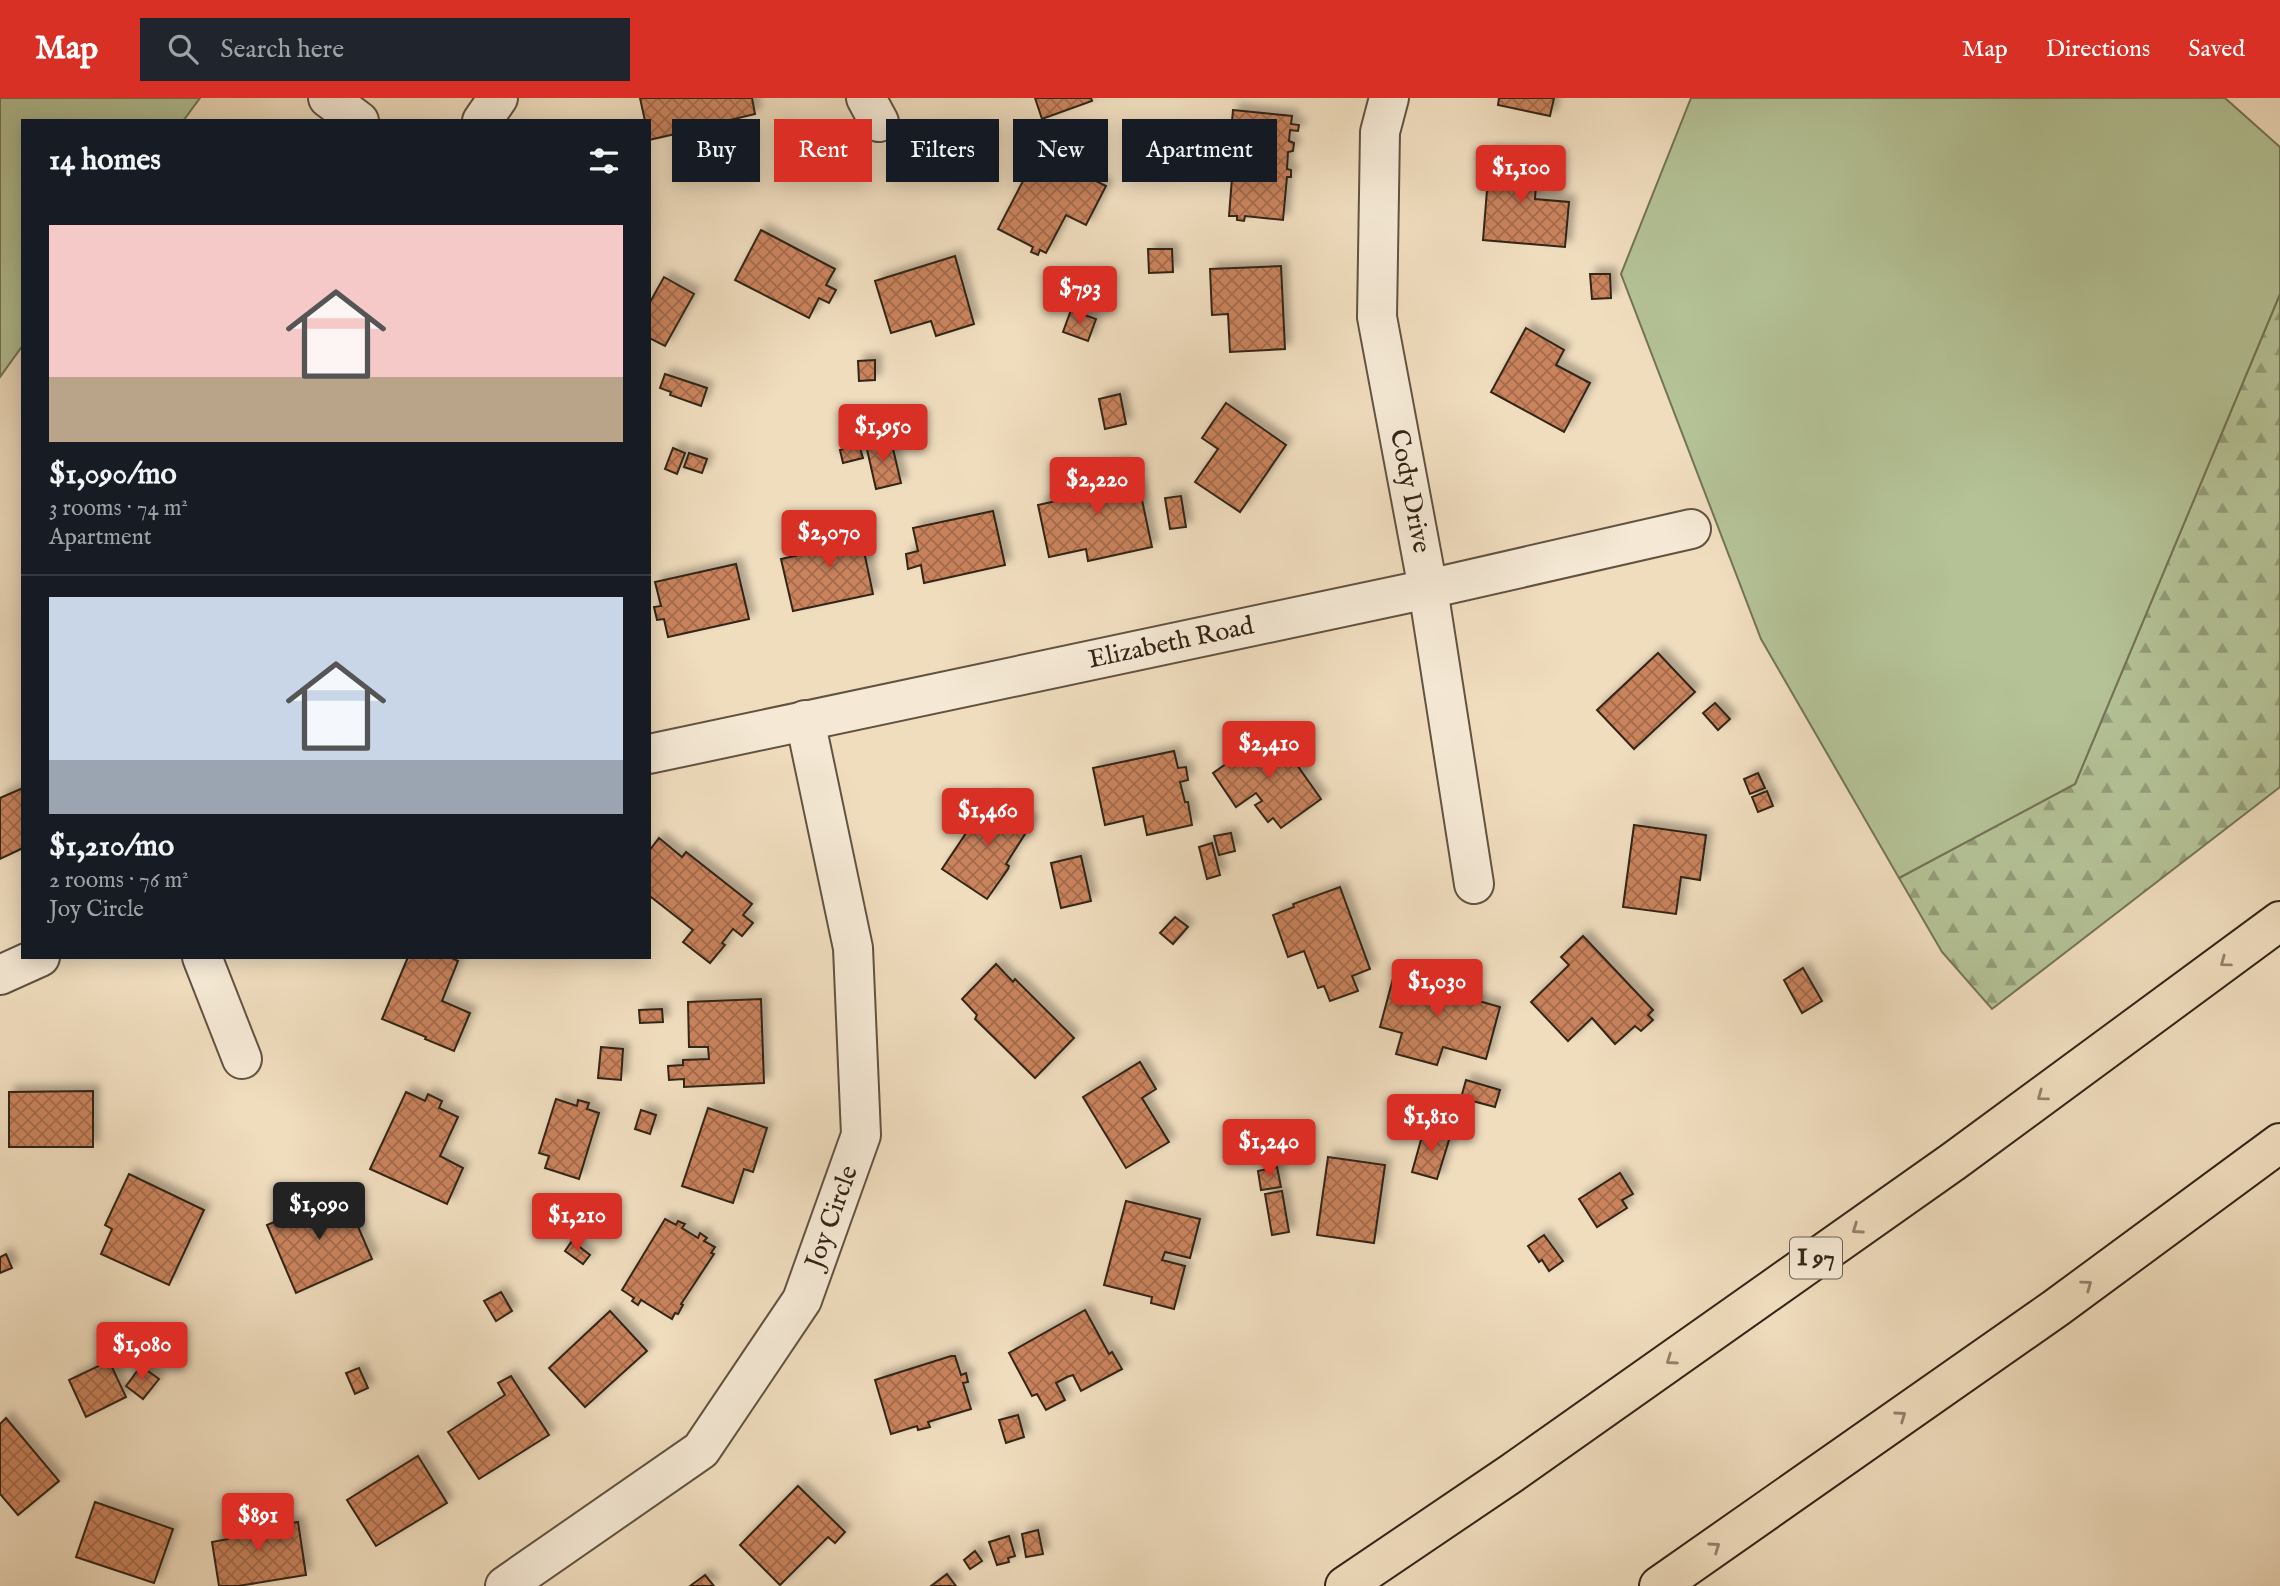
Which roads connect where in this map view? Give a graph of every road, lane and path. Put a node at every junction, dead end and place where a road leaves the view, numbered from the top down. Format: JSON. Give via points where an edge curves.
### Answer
{"nodes":[{"id":1,"x":328,"y":98,"type":"edge"},
{"id":2,"x":498,"y":98,"type":"edge"},
{"id":3,"x":1390,"y":98,"type":"edge"},
{"id":4,"x":356,"y":119,"type":"edge"},
{"id":5,"x":483,"y":119,"type":"edge"},
{"id":6,"x":1691,"y":528,"type":"dead end"},
{"id":7,"x":1428,"y":589,"type":"junction"},
{"id":8,"x":805,"y":720,"type":"junction"},
{"id":9,"x":651,"y":754,"type":"edge"},
{"id":10,"x":1474,"y":884,"type":"dead end"},
{"id":11,"x":2280,"y":921,"type":"edge"},
{"id":12,"x":36,"y":959,"type":"edge"},
{"id":13,"x":203,"y":959,"type":"edge"},
{"id":14,"x":0,"y":975,"type":"edge"},
{"id":15,"x":242,"y":1059,"type":"dead end"},
{"id":16,"x":2280,"y":1143,"type":"edge"},
{"id":17,"x":505,"y":1586,"type":"edge"},
{"id":18,"x":1345,"y":1586,"type":"edge"},
{"id":19,"x":1659,"y":1586,"type":"edge"}],
"edges":[{"from":1,"to":4,"type":"street"},
{"from":2,"to":5,"type":"street"},
{"from":3,"to":7,"type":"street","name":"Cody Drive","via":[[1380,132],[1377,317]]},
{"from":6,"to":7,"type":"street","name":"Elizabeth Road"},
{"from":7,"to":8,"type":"street","name":"Elizabeth Road"},
{"from":7,"to":10,"type":"street","name":"Cody Drive"},
{"from":8,"to":9,"type":"street","name":"Elizabeth Road"},
{"from":8,"to":17,"type":"street","name":"Joy Circle","via":[[853,948],[861,1135],[802,1300],[701,1450]]},
{"from":11,"to":18,"type":"highway","number":"I 97","one_way":true,"via":[[1954,1161]]},
{"from":12,"to":14,"type":"street"},
{"from":13,"to":15,"type":"street"},
{"from":19,"to":16,"type":"highway","one_way":true,"via":[[2056,1308]]}]}
